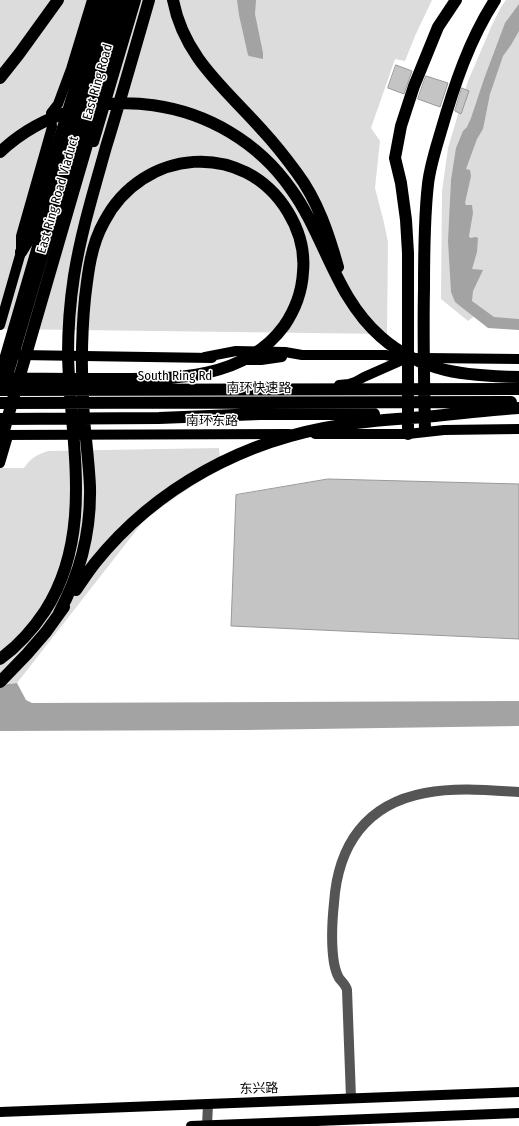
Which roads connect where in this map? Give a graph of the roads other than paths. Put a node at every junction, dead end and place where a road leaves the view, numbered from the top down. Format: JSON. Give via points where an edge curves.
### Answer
{"nodes":[{"id":1,"x":58,"y":0,"type":"edge"},
{"id":2,"x":92,"y":0,"type":"edge"},
{"id":3,"x":102,"y":0,"type":"edge"},
{"id":4,"x":109,"y":0,"type":"edge"},
{"id":5,"x":117,"y":0,"type":"edge"},
{"id":6,"x":129,"y":0,"type":"edge"},
{"id":7,"x":136,"y":0,"type":"edge"},
{"id":8,"x":149,"y":0,"type":"edge"},
{"id":9,"x":173,"y":0,"type":"edge"},
{"id":10,"x":456,"y":0,"type":"edge"},
{"id":11,"x":495,"y":0,"type":"edge"},
{"id":12,"x":0,"y":78,"type":"edge"},
{"id":13,"x":0,"y":152,"type":"edge"},
{"id":14,"x":21,"y":252,"type":"junction"},
{"id":15,"x":347,"y":295,"type":"junction"},
{"id":16,"x":0,"y":325,"type":"edge"},
{"id":17,"x":3,"y":354,"type":"edge"},
{"id":18,"x":32,"y":355,"type":"junction"},
{"id":19,"x":407,"y":358,"type":"junction"},
{"id":20,"x":424,"y":358,"type":"junction"},
{"id":21,"x":519,"y":359,"type":"edge"},
{"id":22,"x":0,"y":373,"type":"edge"},
{"id":23,"x":519,"y":377,"type":"edge"},
{"id":24,"x":0,"y":378,"type":"edge"},
{"id":25,"x":0,"y":384,"type":"edge"},
{"id":26,"x":23,"y":384,"type":"junction"},
{"id":27,"x":519,"y":389,"type":"edge"},
{"id":28,"x":3,"y":398,"type":"edge"},
{"id":29,"x":519,"y":402,"type":"edge"},
{"id":30,"x":519,"y":408,"type":"edge"},
{"id":31,"x":435,"y":416,"type":"junction"},
{"id":32,"x":0,"y":419,"type":"edge"},
{"id":33,"x":519,"y":429,"type":"edge"},
{"id":34,"x":425,"y":431,"type":"junction"},
{"id":35,"x":408,"y":434,"type":"junction"},
{"id":36,"x":3,"y":438,"type":"edge"},
{"id":37,"x":0,"y":463,"type":"edge"},
{"id":38,"x":59,"y":613,"type":"junction"},
{"id":39,"x":0,"y":659,"type":"edge"},
{"id":40,"x":0,"y":682,"type":"edge"},
{"id":41,"x":519,"y":792,"type":"edge"},
{"id":42,"x":519,"y":1092,"type":"edge"},
{"id":43,"x":351,"y":1098,"type":"junction"},
{"id":44,"x":208,"y":1104,"type":"junction"},
{"id":45,"x":0,"y":1112,"type":"edge"},
{"id":46,"x":519,"y":1113,"type":"edge"},
{"id":47,"x":192,"y":1126,"type":"edge"},
{"id":48,"x":207,"y":1126,"type":"edge"}],
"edges":[{"from":1,"to":12,"type":"highway"},
{"from":2,"to":14,"type":"main road","via":[[71,69],[52,113],[52,127],[21,236]]},
{"from":3,"to":14,"type":"highway","via":[[30,239]]},
{"from":4,"to":17,"type":"main road","name":"East Ring Road"},
{"from":5,"to":28,"type":"highway","name":"East Ring Road Viaduct"},
{"from":6,"to":28,"type":"highway","name":"East Ring Road Viaduct"},
{"from":7,"to":18,"type":"main road","name":"East Ring Road"},
{"from":8,"to":39,"type":"highway","via":[[96,184],[74,278],[68,331],[76,492],[70,554],[55,593],[41,616],[24,637]]},
{"from":9,"to":15,"type":"highway","via":[[176,14],[196,56],[218,84],[263,130],[298,174],[330,239]]},
{"from":10,"to":19,"type":"highway","via":[[438,27],[414,86],[401,126],[396,158],[408,253]]},
{"from":11,"to":20,"type":"highway","via":[[477,31],[450,97],[428,182],[424,254]]},
{"from":13,"to":15,"type":"highway","via":[[21,134],[43,123],[77,110],[101,105],[156,105],[208,120],[250,145],[285,179],[304,210]]},
{"from":14,"to":16,"type":"main road"},
{"from":15,"to":23,"type":"highway","via":[[374,331],[398,350],[417,360],[456,373]]},
{"from":17,"to":18,"type":"main road"},
{"from":17,"to":22,"type":"main road","name":"East Ring Road"},
{"from":18,"to":19,"type":"main road","via":[[205,357],[236,352],[285,352]]},
{"from":18,"to":26,"type":"main road","name":"East Ring Road"},
{"from":19,"to":20,"type":"main road"},
{"from":19,"to":26,"type":"main road","via":[[349,384]]},
{"from":19,"to":35,"type":"highway"},
{"from":20,"to":21,"type":"main road"},
{"from":20,"to":34,"type":"highway"},
{"from":24,"to":38,"type":"highway","via":[[63,379],[79,379],[86,379],[94,379],[102,379],[110,379],[118,379],[126,379],[180,377],[212,372],[244,360],[269,344],[285,324],[297,300],[303,275],[303,258],[299,236],[291,216],[276,195],[256,178],[232,167],[198,161],[172,165],[148,175],[127,190],[107,215],[93,252],[83,326],[82,347],[82,375],[82,382],[90,488],[89,521],[77,574]]},
{"from":25,"to":26,"type":"main road"},
{"from":26,"to":36,"type":"main road","name":"East Ring Road"},
{"from":27,"to":28,"type":"highway","name":"South Ring Rd"},
{"from":28,"to":29,"type":"highway","name":"南环快速路"},
{"from":28,"to":36,"type":"highway"},
{"from":30,"to":31,"type":"highway"},
{"from":31,"to":32,"type":"highway","via":[[260,414],[159,418]]},
{"from":31,"to":38,"type":"highway","via":[[341,425],[301,433],[253,448],[213,465],[168,494],[139,517],[95,564]]},
{"from":33,"to":34,"type":"main road","name":"南环东路"},
{"from":34,"to":35,"type":"main road","name":"南环东路"},
{"from":35,"to":36,"type":"main road","name":"南环东路"},
{"from":36,"to":37,"type":"main road","name":"East Ring Road"},
{"from":38,"to":40,"type":"highway","via":[[32,649]]},
{"from":41,"to":43,"type":"street","via":[[425,792],[392,804],[370,818],[361,826],[350,843],[335,885],[332,934],[336,973],[347,990]]},
{"from":42,"to":43,"type":"main road","name":"东兴路"},
{"from":43,"to":44,"type":"main road","name":"东兴路"},
{"from":44,"to":45,"type":"main road","name":"东兴路"},
{"from":44,"to":48,"type":"street"},
{"from":46,"to":48,"type":"main road"},
{"from":47,"to":48,"type":"main road"}]}
